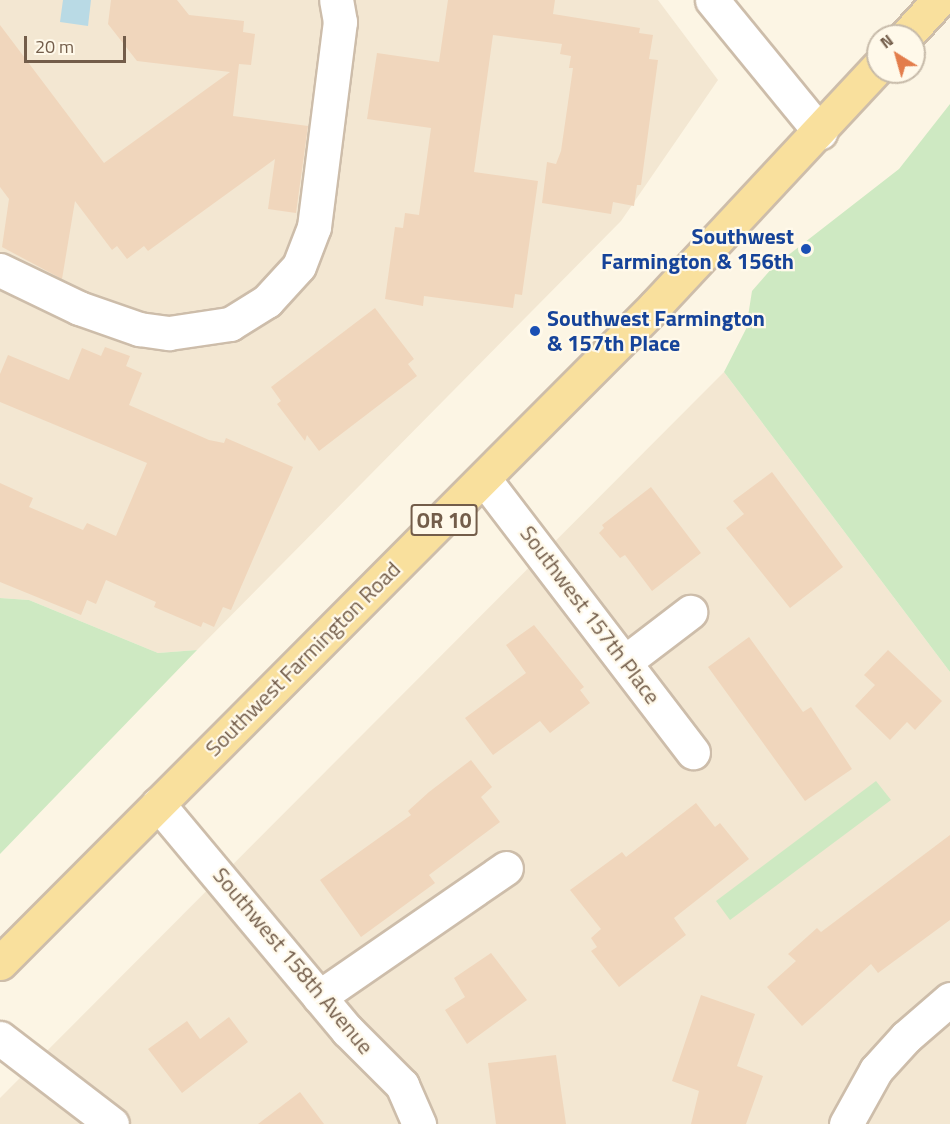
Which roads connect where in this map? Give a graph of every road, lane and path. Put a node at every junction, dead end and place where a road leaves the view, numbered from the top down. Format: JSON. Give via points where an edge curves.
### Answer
{"nodes":[{"id":1,"x":336,"y":0,"type":"edge"},
{"id":2,"x":712,"y":0,"type":"edge"},
{"id":3,"x":939,"y":0,"type":"edge"},
{"id":4,"x":917,"y":24,"type":"edge"},
{"id":5,"x":866,"y":80,"type":"edge"},
{"id":6,"x":820,"y":132,"type":"junction"},
{"id":7,"x":0,"y":270,"type":"edge"},
{"id":8,"x":484,"y":479,"type":"junction"},
{"id":9,"x":690,"y":612,"type":"dead end"},
{"id":10,"x":626,"y":661,"type":"junction"},
{"id":11,"x":693,"y":752,"type":"dead end"},
{"id":12,"x":158,"y":804,"type":"junction"},
{"id":13,"x":506,"y":868,"type":"dead end"},
{"id":14,"x":0,"y":963,"type":"edge"},
{"id":15,"x":319,"y":997,"type":"junction"},
{"id":16,"x":950,"y":999,"type":"edge"},
{"id":17,"x":0,"y":1038,"type":"edge"},
{"id":18,"x":112,"y":1124,"type":"edge"},
{"id":19,"x":419,"y":1124,"type":"edge"},
{"id":20,"x":846,"y":1124,"type":"edge"}],
"edges":[{"from":1,"to":7,"type":"street","via":[[340,22],[314,227],[303,259],[287,282],[251,313],[212,329],[169,333],[139,329],[79,308]]},
{"from":2,"to":6,"type":"street"},
{"from":3,"to":4,"type":"main road"},
{"from":5,"to":6,"type":"main road","name":"Southwest Farmington Road","number":"OR 10"},
{"from":6,"to":8,"type":"main road","name":"Southwest Farmington Road","number":"OR 10"},
{"from":8,"to":10,"type":"street","name":"Southwest 157th Place"},
{"from":8,"to":12,"type":"main road","name":"Southwest Farmington Road","number":"OR 10"},
{"from":9,"to":10,"type":"street"},
{"from":10,"to":11,"type":"street","name":"Southwest 157th Place"},
{"from":12,"to":14,"type":"main road","name":"Southwest Farmington Road","number":"OR 10"},
{"from":12,"to":15,"type":"street","name":"Southwest 158th Avenue"},
{"from":13,"to":15,"type":"street"},
{"from":15,"to":19,"type":"street","name":"Southwest 158th Avenue","via":[[402,1085]]},
{"from":16,"to":20,"type":"street","via":[[906,1037],[876,1071]]},
{"from":17,"to":18,"type":"street"}]}
